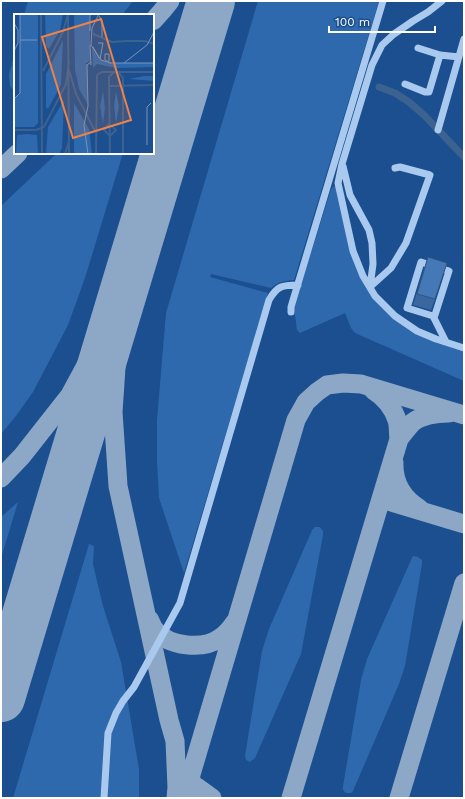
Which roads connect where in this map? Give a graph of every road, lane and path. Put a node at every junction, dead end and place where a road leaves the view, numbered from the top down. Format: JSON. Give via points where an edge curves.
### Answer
{"nodes":[{"id":1,"x":383,"y":1,"type":"edge"},
{"id":2,"x":442,"y":1,"type":"edge"},
{"id":3,"x":464,"y":39,"type":"edge"},
{"id":4,"x":418,"y":48,"type":"dead end"},
{"id":5,"x":440,"y":55,"type":"junction"},
{"id":6,"x":459,"y":57,"type":"junction"},
{"id":7,"x":405,"y":84,"type":"dead end"},
{"id":8,"x":438,"y":130,"type":"dead end"},
{"id":9,"x":342,"y":164,"type":"junction"},
{"id":10,"x":395,"y":168,"type":"dead end"},
{"id":11,"x":331,"y":174,"type":"junction"},
{"id":12,"x":298,"y":285,"type":"junction"},
{"id":13,"x":370,"y":287,"type":"junction"},
{"id":14,"x":291,"y":312,"type":"dead end"},
{"id":15,"x":434,"y":318,"type":"junction"},
{"id":16,"x":446,"y":342,"type":"junction"},
{"id":17,"x":464,"y":348,"type":"edge"},
{"id":18,"x":104,"y":798,"type":"edge"}],
"edges":[{"from":1,"to":11,"type":"lane"},
{"from":2,"to":9,"type":"lane","via":[[382,45],[372,65]]},
{"from":3,"to":6,"type":"lane"},
{"from":4,"to":5,"type":"lane"},
{"from":5,"to":6,"type":"lane"},
{"from":5,"to":7,"type":"lane","via":[[429,92]]},
{"from":6,"to":8,"type":"lane"},
{"from":9,"to":11,"type":"lane"},
{"from":9,"to":13,"type":"lane","via":[[338,183],[353,251]]},
{"from":9,"to":13,"type":"lane","via":[[350,196],[369,230],[372,243]]},
{"from":10,"to":13,"type":"lane","via":[[400,166],[430,175],[406,244],[390,268]]},
{"from":11,"to":12,"type":"lane"},
{"from":12,"to":14,"type":"lane"},
{"from":12,"to":18,"type":"lane","via":[[277,288],[269,300],[180,603],[134,687],[116,713],[108,733]]},
{"from":13,"to":16,"type":"lane","via":[[375,296],[395,316],[417,331]]},
{"from":15,"to":15,"type":"lane","via":[[407,308],[421,262],[449,271]]},
{"from":15,"to":16,"type":"lane"},
{"from":16,"to":17,"type":"lane"}]}
